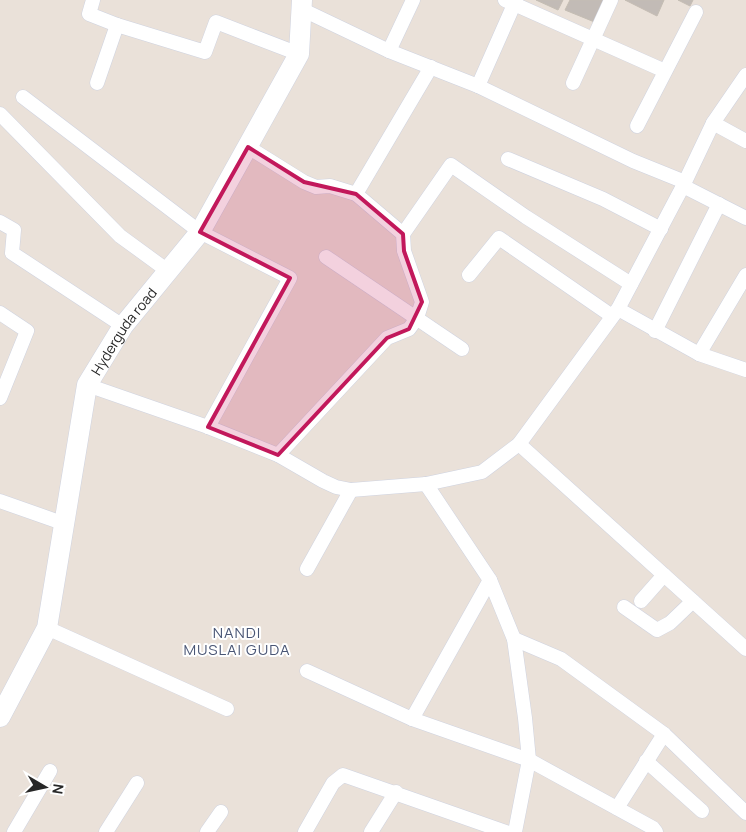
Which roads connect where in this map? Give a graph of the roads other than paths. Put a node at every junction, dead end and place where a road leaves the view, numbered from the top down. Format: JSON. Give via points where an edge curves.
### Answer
{"nodes":[{"id":1,"x":93,"y":0,"type":"edge"},
{"id":2,"x":413,"y":0,"type":"edge"},
{"id":3,"x":611,"y":0,"type":"edge"},
{"id":4,"x":512,"y":2,"type":"edge"},
{"id":5,"x":302,"y":5,"type":"edge"},
{"id":6,"x":696,"y":12,"type":"dead end"},
{"id":7,"x":117,"y":25,"type":"junction"},
{"id":8,"x":594,"y":38,"type":"junction"},
{"id":9,"x":389,"y":51,"type":"junction"},
{"id":10,"x":299,"y":54,"type":"junction"},
{"id":11,"x":431,"y":67,"type":"junction"},
{"id":12,"x":665,"y":71,"type":"junction"},
{"id":13,"x":746,"y":75,"type":"edge"},
{"id":14,"x":97,"y":83,"type":"dead end"},
{"id":15,"x":573,"y":83,"type":"dead end"},
{"id":16,"x":478,"y":86,"type":"junction"},
{"id":17,"x":23,"y":97,"type":"dead end"},
{"id":18,"x":0,"y":114,"type":"edge"},
{"id":19,"x":712,"y":123,"type":"junction"},
{"id":20,"x":637,"y":126,"type":"dead end"},
{"id":21,"x":746,"y":141,"type":"edge"},
{"id":22,"x":248,"y":147,"type":"junction"},
{"id":23,"x":508,"y":159,"type":"dead end"},
{"id":24,"x":684,"y":184,"type":"junction"},
{"id":25,"x":356,"y":194,"type":"junction"},
{"id":26,"x":719,"y":204,"type":"junction"},
{"id":27,"x":746,"y":218,"type":"edge"},
{"id":28,"x":0,"y":222,"type":"edge"},
{"id":29,"x":660,"y":229,"type":"junction"},
{"id":30,"x":200,"y":232,"type":"junction"},
{"id":31,"x":403,"y":234,"type":"junction"},
{"id":32,"x":326,"y":257,"type":"dead end"},
{"id":33,"x":168,"y":271,"type":"junction"},
{"id":34,"x":469,"y":275,"type":"dead end"},
{"id":35,"x":746,"y":275,"type":"edge"},
{"id":36,"x":631,"y":284,"type":"junction"},
{"id":37,"x":0,"y":313,"type":"edge"},
{"id":38,"x":615,"y":313,"type":"junction"},
{"id":39,"x":417,"y":318,"type":"junction"},
{"id":40,"x":123,"y":326,"type":"junction"},
{"id":41,"x":654,"y":331,"type":"junction"},
{"id":42,"x":462,"y":350,"type":"dead end"},
{"id":43,"x":699,"y":354,"type":"junction"},
{"id":44,"x":746,"y":370,"type":"edge"},
{"id":45,"x":87,"y":384,"type":"junction"},
{"id":46,"x":0,"y":398,"type":"edge"},
{"id":47,"x":208,"y":427,"type":"junction"},
{"id":48,"x":519,"y":444,"type":"junction"},
{"id":49,"x":278,"y":455,"type":"junction"},
{"id":50,"x":426,"y":484,"type":"junction"},
{"id":51,"x":351,"y":490,"type":"junction"},
{"id":52,"x":0,"y":501,"type":"edge"},
{"id":53,"x":65,"y":524,"type":"junction"},
{"id":54,"x":307,"y":569,"type":"dead end"},
{"id":55,"x":664,"y":575,"type":"junction"},
{"id":56,"x":490,"y":580,"type":"junction"},
{"id":57,"x":641,"y":601,"type":"dead end"},
{"id":58,"x":692,"y":601,"type":"junction"},
{"id":59,"x":624,"y":607,"type":"dead end"},
{"id":60,"x":47,"y":628,"type":"junction"},
{"id":61,"x":514,"y":639,"type":"junction"},
{"id":62,"x":746,"y":649,"type":"edge"},
{"id":63,"x":307,"y":671,"type":"dead end"},
{"id":64,"x":227,"y":709,"type":"dead end"},
{"id":65,"x":0,"y":717,"type":"edge"},
{"id":66,"x":412,"y":720,"type":"junction"},
{"id":67,"x":664,"y":734,"type":"junction"},
{"id":68,"x":529,"y":760,"type":"junction"},
{"id":69,"x":646,"y":761,"type":"junction"},
{"id":70,"x":50,"y":771,"type":"dead end"},
{"id":71,"x":137,"y":783,"type":"dead end"},
{"id":72,"x":396,"y":792,"type":"junction"},
{"id":73,"x":617,"y":808,"type":"junction"},
{"id":74,"x":702,"y":811,"type":"dead end"},
{"id":75,"x":221,"y":812,"type":"dead end"},
{"id":76,"x":746,"y":813,"type":"edge"},
{"id":77,"x":14,"y":832,"type":"edge"},
{"id":78,"x":106,"y":832,"type":"edge"},
{"id":79,"x":207,"y":832,"type":"edge"},
{"id":80,"x":305,"y":832,"type":"edge"},
{"id":81,"x":371,"y":832,"type":"edge"},
{"id":82,"x":506,"y":832,"type":"edge"},
{"id":83,"x":515,"y":832,"type":"edge"},
{"id":84,"x":656,"y":832,"type":"edge"}],
"edges":[{"from":1,"to":7,"type":"street","via":[[89,14]]},
{"from":2,"to":9,"type":"street"},
{"from":3,"to":8,"type":"street"},
{"from":4,"to":8,"type":"street"},
{"from":4,"to":16,"type":"street"},
{"from":5,"to":9,"type":"street"},
{"from":5,"to":10,"type":"street","name":"Hyderguda road"},
{"from":6,"to":12,"type":"street"},
{"from":7,"to":10,"type":"street","via":[[205,52],[216,22]]},
{"from":7,"to":14,"type":"street"},
{"from":8,"to":12,"type":"street"},
{"from":8,"to":15,"type":"street"},
{"from":9,"to":11,"type":"street"},
{"from":10,"to":22,"type":"street","name":"Hyderguda road"},
{"from":11,"to":16,"type":"street"},
{"from":11,"to":25,"type":"street"},
{"from":12,"to":20,"type":"street"},
{"from":13,"to":19,"type":"street"},
{"from":16,"to":24,"type":"street"},
{"from":17,"to":30,"type":"street"},
{"from":18,"to":33,"type":"street","via":[[120,236]]},
{"from":19,"to":21,"type":"street"},
{"from":19,"to":24,"type":"street"},
{"from":22,"to":25,"type":"street","via":[[304,182]]},
{"from":22,"to":30,"type":"street","name":"Hyderguda road"},
{"from":23,"to":29,"type":"street","via":[[603,198]]},
{"from":24,"to":26,"type":"street"},
{"from":24,"to":29,"type":"street"},
{"from":25,"to":31,"type":"street"},
{"from":26,"to":27,"type":"street"},
{"from":26,"to":41,"type":"street"},
{"from":28,"to":40,"type":"street","via":[[14,230],[12,253]]},
{"from":29,"to":36,"type":"street"},
{"from":30,"to":33,"type":"street","name":"Hyderguda road"},
{"from":30,"to":47,"type":"street","via":[[290,278]]},
{"from":31,"to":36,"type":"street","via":[[451,165]]},
{"from":31,"to":39,"type":"street","via":[[404,251],[422,302]]},
{"from":32,"to":39,"type":"street"},
{"from":33,"to":40,"type":"street","name":"Hyderguda road"},
{"from":34,"to":38,"type":"street","via":[[499,238]]},
{"from":35,"to":43,"type":"street"},
{"from":36,"to":38,"type":"street"},
{"from":37,"to":46,"type":"street","via":[[28,331]]},
{"from":38,"to":41,"type":"street"},
{"from":38,"to":48,"type":"street"},
{"from":39,"to":42,"type":"street"},
{"from":39,"to":49,"type":"street","via":[[409,329],[387,338]]},
{"from":40,"to":45,"type":"street","name":"Hyderguda road"},
{"from":41,"to":43,"type":"street"},
{"from":43,"to":44,"type":"street"},
{"from":45,"to":47,"type":"street"},
{"from":45,"to":53,"type":"street","name":"Hyderguda road"},
{"from":47,"to":49,"type":"street"},
{"from":48,"to":50,"type":"street","via":[[482,472]]},
{"from":48,"to":55,"type":"street"},
{"from":49,"to":51,"type":"street","via":[[323,481]]},
{"from":50,"to":51,"type":"street"},
{"from":50,"to":56,"type":"street"},
{"from":51,"to":54,"type":"street"},
{"from":52,"to":53,"type":"street"},
{"from":53,"to":60,"type":"street","name":"Hyderguda road","via":[[55,566]]},
{"from":55,"to":57,"type":"street"},
{"from":55,"to":58,"type":"street"},
{"from":56,"to":61,"type":"street"},
{"from":56,"to":66,"type":"street"},
{"from":58,"to":59,"type":"street","via":[[670,623],[656,630]]},
{"from":58,"to":62,"type":"street"},
{"from":60,"to":64,"type":"street"},
{"from":60,"to":65,"type":"street","name":"Hyderguda road"},
{"from":61,"to":67,"type":"street","via":[[560,659]]},
{"from":61,"to":68,"type":"street"},
{"from":63,"to":66,"type":"street"},
{"from":66,"to":68,"type":"street"},
{"from":67,"to":69,"type":"street"},
{"from":67,"to":76,"type":"street"},
{"from":68,"to":73,"type":"street"},
{"from":68,"to":83,"type":"street"},
{"from":69,"to":73,"type":"street"},
{"from":69,"to":74,"type":"street"},
{"from":70,"to":77,"type":"street"},
{"from":71,"to":78,"type":"street"},
{"from":72,"to":80,"type":"street","via":[[340,776]]},
{"from":72,"to":81,"type":"street"},
{"from":72,"to":82,"type":"street"},
{"from":73,"to":84,"type":"street"},
{"from":75,"to":79,"type":"street"}]}
